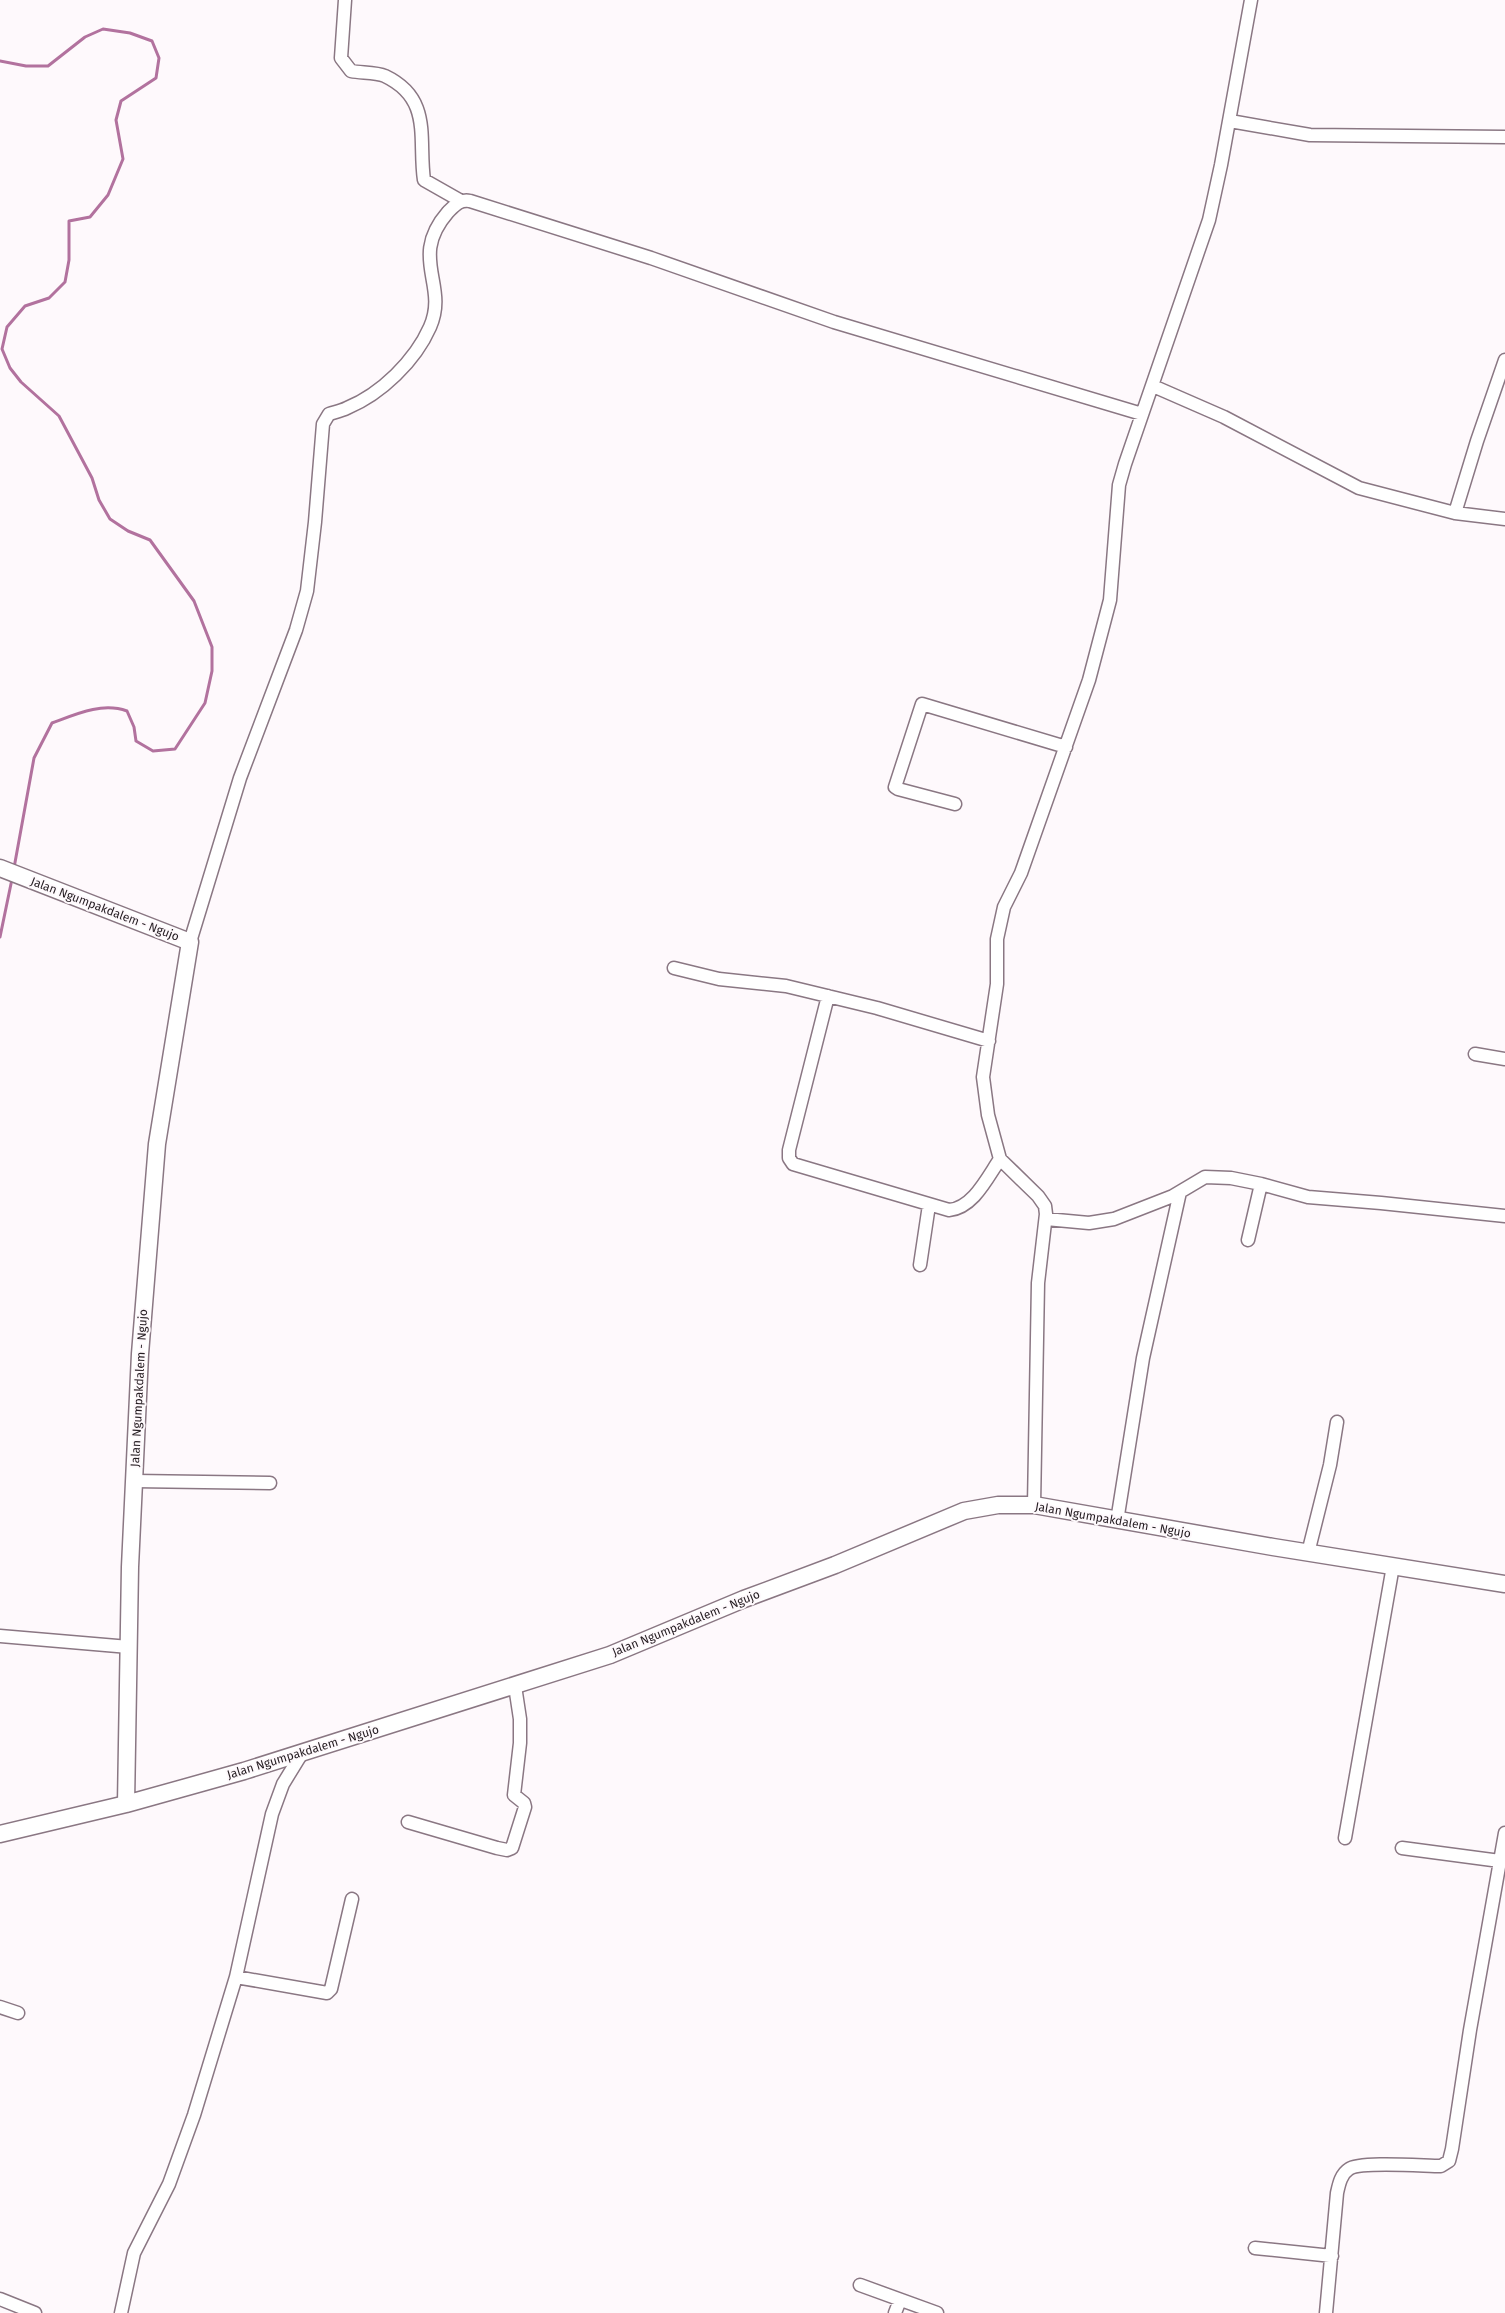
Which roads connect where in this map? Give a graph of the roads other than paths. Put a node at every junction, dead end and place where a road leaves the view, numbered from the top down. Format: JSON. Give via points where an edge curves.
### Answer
{"nodes":[{"id":1,"x":345,"y":0,"type":"edge"},
{"id":2,"x":1251,"y":0,"type":"edge"},
{"id":3,"x":1230,"y":121,"type":"junction"},
{"id":4,"x":1505,"y":138,"type":"edge"},
{"id":5,"x":461,"y":201,"type":"junction"},
{"id":6,"x":1505,"y":360,"type":"edge"},
{"id":7,"x":1153,"y":386,"type":"junction"},
{"id":8,"x":1142,"y":414,"type":"junction"},
{"id":9,"x":1455,"y":512,"type":"junction"},
{"id":10,"x":1505,"y":519,"type":"edge"},
{"id":11,"x":1066,"y":747,"type":"junction"},
{"id":12,"x":955,"y":804,"type":"dead end"},
{"id":13,"x":2,"y":869,"type":"edge"},
{"id":14,"x":190,"y":942,"type":"junction"},
{"id":15,"x":674,"y":968,"type":"dead end"},
{"id":16,"x":828,"y":996,"type":"junction"},
{"id":17,"x":989,"y":1041,"type":"junction"},
{"id":18,"x":1475,"y":1054,"type":"dead end"},
{"id":19,"x":1505,"y":1059,"type":"edge"},
{"id":20,"x":1000,"y":1160,"type":"junction"},
{"id":21,"x":1261,"y":1184,"type":"junction"},
{"id":22,"x":1180,"y":1192,"type":"junction"},
{"id":23,"x":929,"y":1205,"type":"junction"},
{"id":24,"x":1505,"y":1216,"type":"edge"},
{"id":25,"x":1046,"y":1219,"type":"junction"},
{"id":26,"x":1248,"y":1240,"type":"dead end"},
{"id":27,"x":920,"y":1265,"type":"dead end"},
{"id":28,"x":1337,"y":1422,"type":"dead end"},
{"id":29,"x":134,"y":1480,"type":"junction"},
{"id":30,"x":270,"y":1483,"type":"dead end"},
{"id":31,"x":1034,"y":1505,"type":"junction"},
{"id":32,"x":1117,"y":1521,"type":"junction"},
{"id":33,"x":1308,"y":1553,"type":"junction"},
{"id":34,"x":1393,"y":1566,"type":"junction"},
{"id":35,"x":1505,"y":1584,"type":"edge"},
{"id":36,"x":0,"y":1636,"type":"edge"},
{"id":37,"x":129,"y":1647,"type":"junction"},
{"id":38,"x":515,"y":1686,"type":"junction"},
{"id":39,"x":302,"y":1753,"type":"junction"},
{"id":40,"x":126,"y":1804,"type":"junction"},
{"id":41,"x":408,"y":1822,"type":"dead end"},
{"id":42,"x":1505,"y":1833,"type":"edge"},
{"id":43,"x":0,"y":1834,"type":"edge"},
{"id":44,"x":1345,"y":1838,"type":"dead end"},
{"id":45,"x":1402,"y":1848,"type":"dead end"},
{"id":46,"x":1500,"y":1861,"type":"junction"},
{"id":47,"x":352,"y":1899,"type":"dead end"},
{"id":48,"x":236,"y":1977,"type":"junction"},
{"id":49,"x":0,"y":2007,"type":"edge"},
{"id":50,"x":18,"y":2013,"type":"dead end"},
{"id":51,"x":1255,"y":2248,"type":"dead end"},
{"id":52,"x":1332,"y":2256,"type":"junction"},
{"id":53,"x":860,"y":2285,"type":"dead end"},
{"id":54,"x":0,"y":2299,"type":"edge"},
{"id":55,"x":900,"y":2300,"type":"junction"},
{"id":56,"x":35,"y":2313,"type":"edge"},
{"id":57,"x":122,"y":2313,"type":"edge"},
{"id":58,"x":895,"y":2313,"type":"edge"},
{"id":59,"x":937,"y":2313,"type":"edge"},
{"id":60,"x":1326,"y":2313,"type":"edge"}],
"edges":[{"from":1,"to":5,"type":"street","via":[[341,58],[351,71],[384,75],[413,99],[421,115],[424,180]]},
{"from":2,"to":3,"type":"street"},
{"from":3,"to":4,"type":"street","via":[[1310,135]]},
{"from":3,"to":7,"type":"street","via":[[1209,220]]},
{"from":5,"to":8,"type":"street","via":[[470,201],[652,258],[834,322]]},
{"from":5,"to":14,"type":"street","via":[[441,220],[429,245],[434,317],[422,341],[395,375],[375,392],[346,409],[329,414],[323,424],[307,591],[296,630],[240,778]]},
{"from":6,"to":9,"type":"street"},
{"from":7,"to":8,"type":"street"},
{"from":7,"to":9,"type":"street","via":[[1224,417],[1359,488]]},
{"from":8,"to":11,"type":"street","via":[[1120,485],[1110,600],[1089,680]]},
{"from":9,"to":10,"type":"street"},
{"from":11,"to":12,"type":"street","via":[[922,704],[895,787]]},
{"from":11,"to":17,"type":"street","via":[[1021,872],[998,925],[997,984]]},
{"from":13,"to":14,"type":"street","name":"Jalan Ngumpakdalem - Ngujo"},
{"from":14,"to":29,"type":"street","name":"Jalan Ngumpakdalem - Ngujo","via":[[157,1144],[140,1354]]},
{"from":15,"to":16,"type":"street","via":[[718,979],[786,986]]},
{"from":16,"to":17,"type":"street"},
{"from":16,"to":23,"type":"street","via":[[789,1158],[793,1164]]},
{"from":17,"to":20,"type":"street","via":[[983,1077],[988,1115]]},
{"from":18,"to":19,"type":"street"},
{"from":20,"to":23,"type":"street","via":[[959,1210]]},
{"from":20,"to":25,"type":"street","via":[[1038,1196],[1045,1206]]},
{"from":21,"to":22,"type":"street","via":[[1205,1177]]},
{"from":21,"to":24,"type":"street","via":[[1308,1197]]},
{"from":21,"to":26,"type":"street"},
{"from":22,"to":25,"type":"street","via":[[1124,1216],[1100,1222]]},
{"from":22,"to":32,"type":"street","via":[[1144,1349]]},
{"from":23,"to":27,"type":"street"},
{"from":25,"to":31,"type":"street","via":[[1038,1283]]},
{"from":28,"to":33,"type":"street"},
{"from":29,"to":30,"type":"street"},
{"from":29,"to":37,"type":"street","name":"Jalan Ngumpakdalem - Ngujo"},
{"from":31,"to":32,"type":"street","name":"Jalan Ngumpakdalem - Ngujo"},
{"from":31,"to":38,"type":"street","name":"Jalan Ngumpakdalem - Ngujo","via":[[998,1505],[964,1511],[610,1655]]},
{"from":32,"to":33,"type":"street","name":"Jalan Ngumpakdalem - Ngujo"},
{"from":33,"to":34,"type":"street","name":"Jalan Ngumpakdalem - Ngujo"},
{"from":34,"to":35,"type":"street","name":"Jalan Ngumpakdalem - Ngujo"},
{"from":34,"to":44,"type":"street"},
{"from":36,"to":37,"type":"street"},
{"from":37,"to":40,"type":"street","name":"Jalan Ngumpakdalem - Ngujo"},
{"from":38,"to":39,"type":"street","name":"Jalan Ngumpakdalem - Ngujo"},
{"from":38,"to":41,"type":"street","via":[[520,1735],[514,1795],[525,1807],[512,1848],[497,1848]]},
{"from":39,"to":40,"type":"street","name":"Jalan Ngumpakdalem - Ngujo"},
{"from":39,"to":48,"type":"street","via":[[283,1784],[272,1814]]},
{"from":40,"to":43,"type":"street"},
{"from":42,"to":46,"type":"street"},
{"from":45,"to":46,"type":"street"},
{"from":46,"to":52,"type":"street","via":[[1449,2161],[1441,2166],[1358,2166],[1345,2172],[1337,2193]]},
{"from":47,"to":48,"type":"street","via":[[331,1989],[327,1993]]},
{"from":48,"to":57,"type":"street","via":[[194,2115],[175,2166],[134,2253]]},
{"from":49,"to":50,"type":"street"},
{"from":51,"to":52,"type":"street"},
{"from":52,"to":60,"type":"street"},
{"from":53,"to":55,"type":"street"},
{"from":54,"to":56,"type":"street"},
{"from":55,"to":58,"type":"street"},
{"from":55,"to":59,"type":"street"}]}
